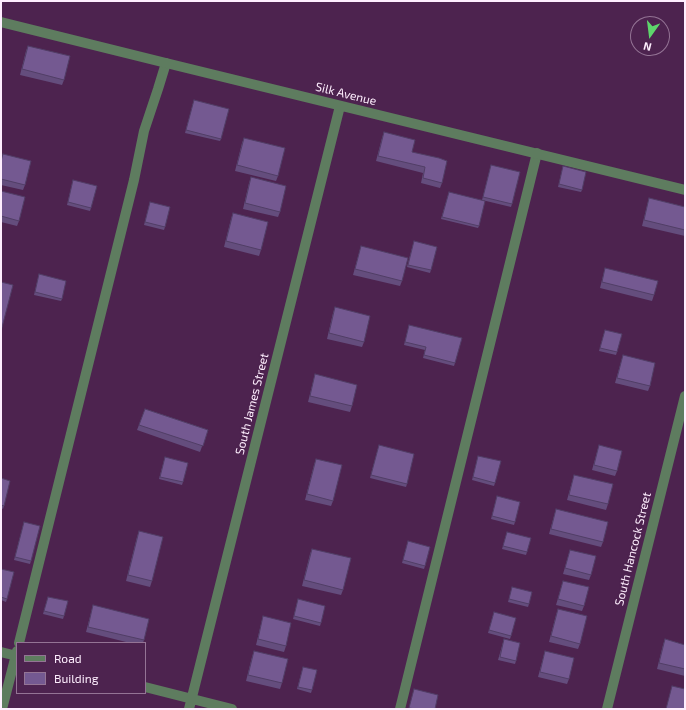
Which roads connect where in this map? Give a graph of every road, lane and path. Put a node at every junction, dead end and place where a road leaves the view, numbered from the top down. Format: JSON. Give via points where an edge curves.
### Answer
{"nodes":[{"id":1,"x":1,"y":22,"type":"edge"},
{"id":2,"x":166,"y":63,"type":"junction"},
{"id":3,"x":340,"y":106,"type":"junction"},
{"id":4,"x":537,"y":153,"type":"junction"},
{"id":5,"x":685,"y":190,"type":"edge"},
{"id":6,"x":685,"y":396,"type":"edge"},
{"id":7,"x":19,"y":642,"type":"edge"},
{"id":8,"x":1,"y":652,"type":"edge"},
{"id":9,"x":16,"y":654,"type":"edge"},
{"id":10,"x":16,"y":658,"type":"edge"},
{"id":11,"x":146,"y":687,"type":"edge"},
{"id":12,"x":191,"y":699,"type":"junction"},
{"id":13,"x":2,"y":709,"type":"edge"},
{"id":14,"x":189,"y":709,"type":"edge"},
{"id":15,"x":232,"y":709,"type":"edge"},
{"id":16,"x":400,"y":709,"type":"edge"},
{"id":17,"x":607,"y":709,"type":"edge"}],
"edges":[{"from":1,"to":2,"type":"street","name":"Silk Avenue"},
{"from":2,"to":3,"type":"street","name":"Silk Avenue"},
{"from":2,"to":7,"type":"street","via":[[144,131]]},
{"from":3,"to":4,"type":"street","name":"Silk Avenue"},
{"from":3,"to":12,"type":"street","name":"South James Street"},
{"from":4,"to":5,"type":"street","name":"Silk Avenue"},
{"from":4,"to":16,"type":"street"},
{"from":6,"to":17,"type":"street","name":"South Hancock Street"},
{"from":8,"to":9,"type":"street"},
{"from":10,"to":13,"type":"street"},
{"from":11,"to":12,"type":"street"},
{"from":12,"to":14,"type":"street","name":"South James Street"},
{"from":12,"to":15,"type":"street"}]}
